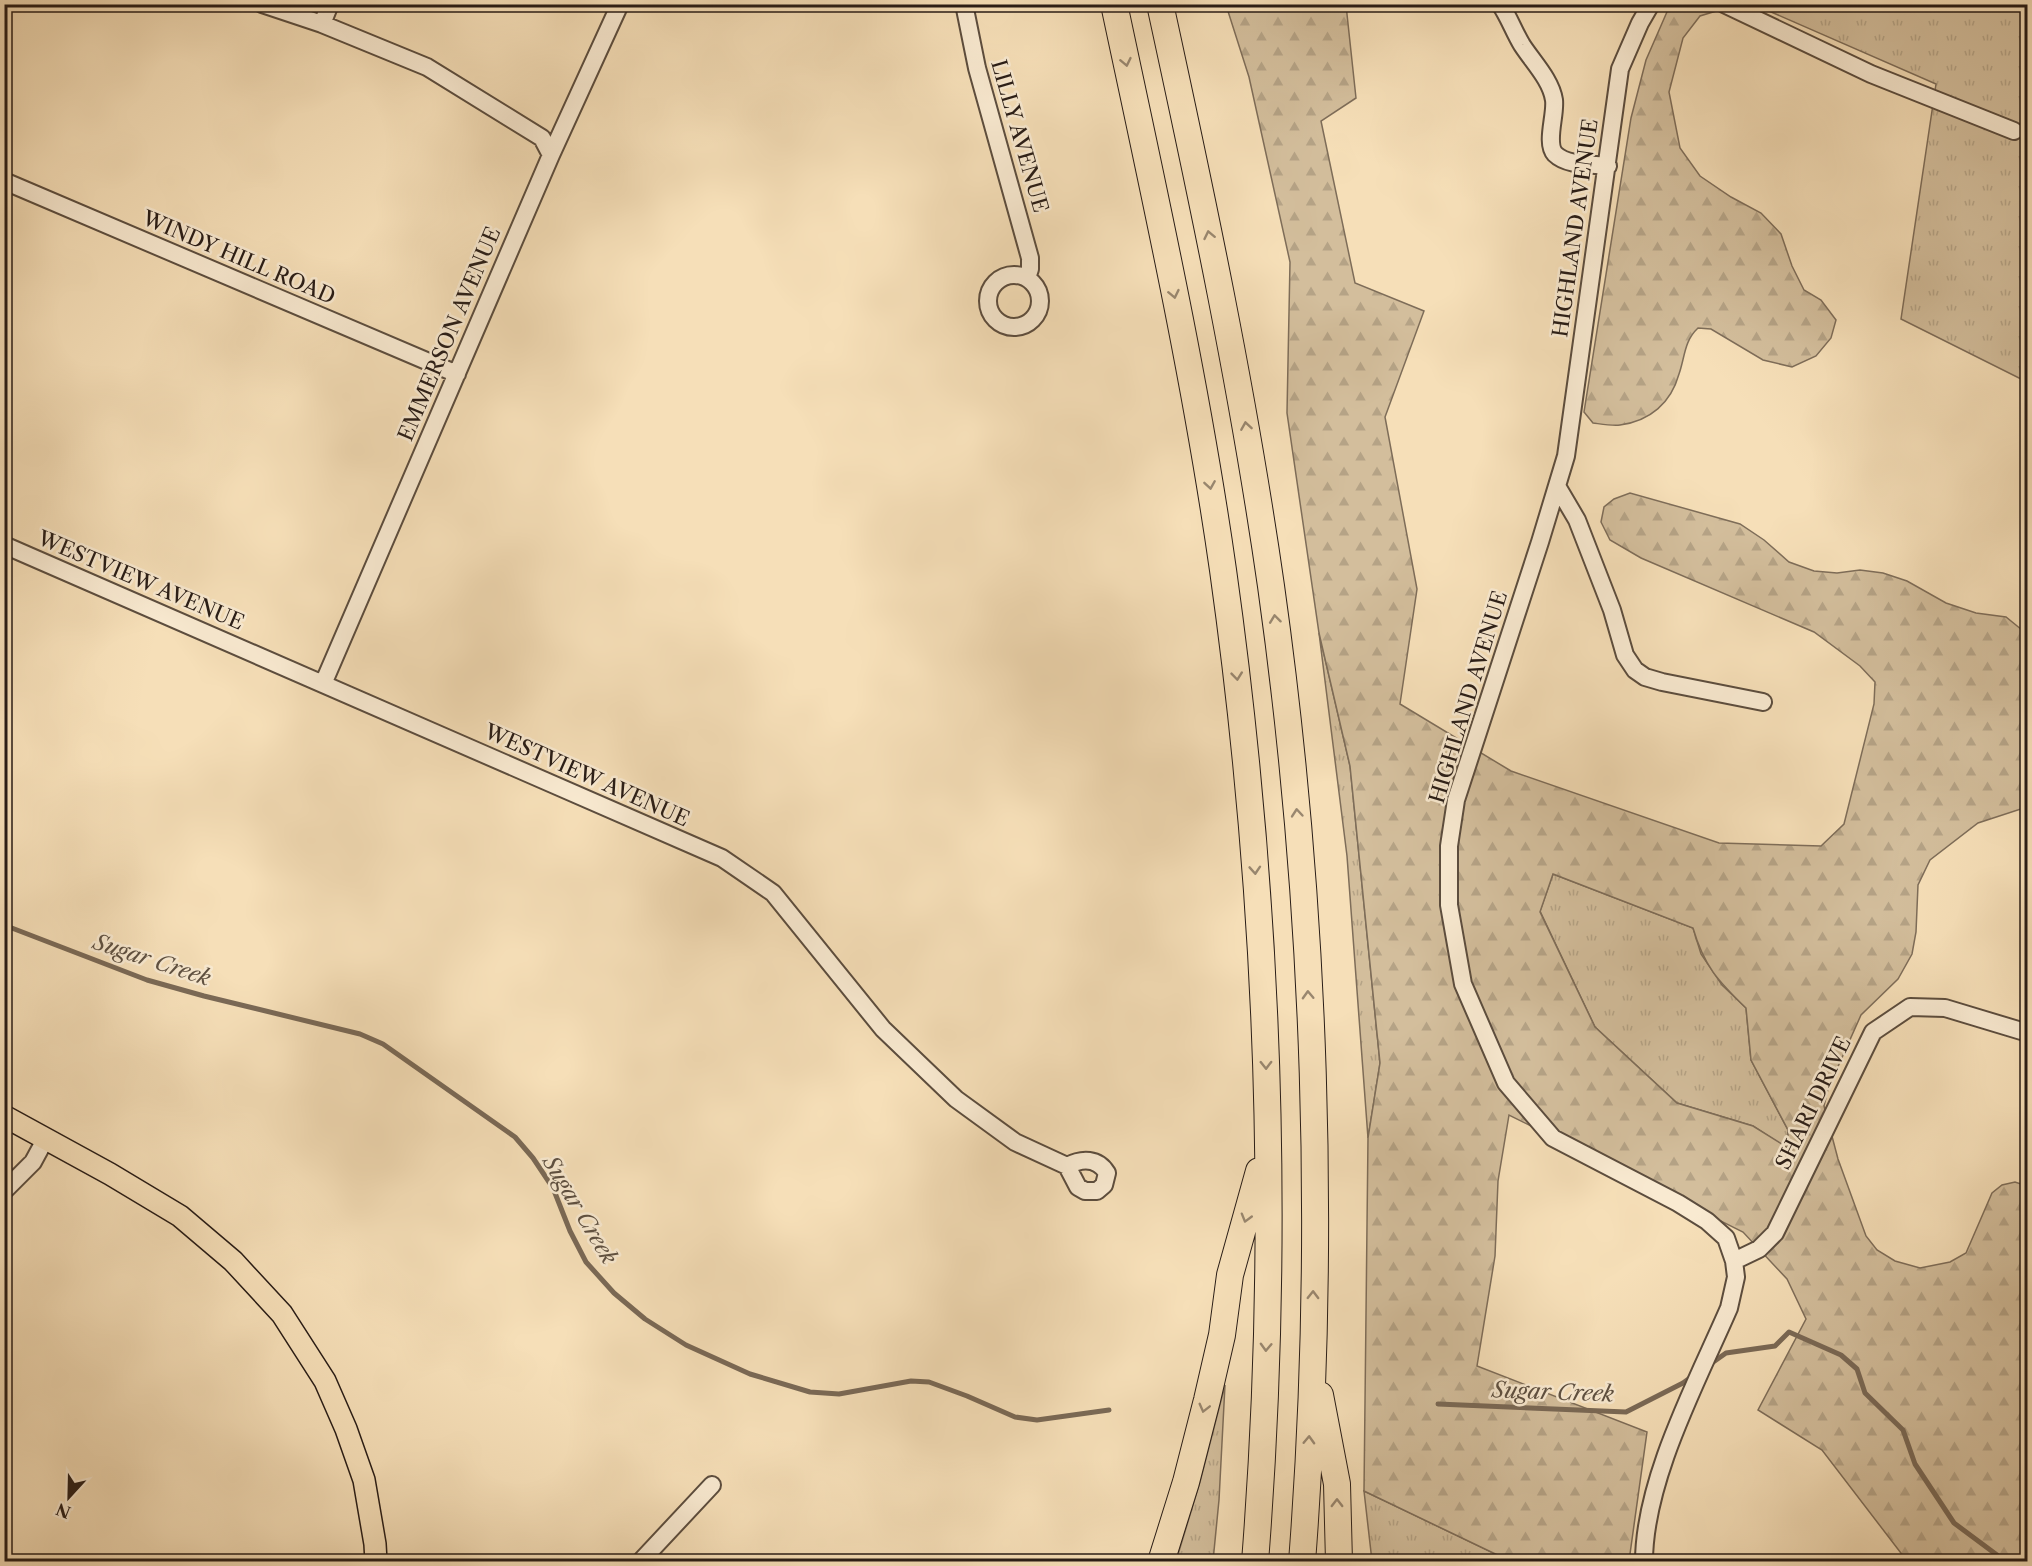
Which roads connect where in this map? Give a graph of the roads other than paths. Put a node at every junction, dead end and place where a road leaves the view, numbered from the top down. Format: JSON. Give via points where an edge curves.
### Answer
{"nodes":[{"id":1,"x":262,"y":4,"type":"edge"},
{"id":2,"x":330,"y":4,"type":"edge"},
{"id":3,"x":620,"y":4,"type":"edge"},
{"id":4,"x":964,"y":4,"type":"edge"},
{"id":5,"x":1114,"y":4,"type":"edge"},
{"id":6,"x":1160,"y":4,"type":"edge"},
{"id":7,"x":1500,"y":4,"type":"edge"},
{"id":8,"x":1651,"y":4,"type":"edge"},
{"id":9,"x":1725,"y":4,"type":"edge"},
{"id":10,"x":322,"y":24,"type":"junction"},
{"id":11,"x":2014,"y":131,"type":"dead end"},
{"id":12,"x":550,"y":154,"type":"junction"},
{"id":13,"x":1608,"y":166,"type":"junction"},
{"id":14,"x":4,"y":181,"type":"edge"},
{"id":15,"x":1027,"y":278,"type":"dead end"},
{"id":16,"x":457,"y":374,"type":"junction"},
{"id":17,"x":1557,"y":486,"type":"junction"},
{"id":18,"x":4,"y":545,"type":"edge"},
{"id":19,"x":322,"y":684,"type":"junction"},
{"id":20,"x":1763,"y":702,"type":"dead end"},
{"id":21,"x":2028,"y":1033,"type":"edge"},
{"id":22,"x":4,"y":1116,"type":"edge"},
{"id":23,"x":46,"y":1138,"type":"junction"},
{"id":24,"x":1267,"y":1142,"type":"junction"},
{"id":25,"x":1067,"y":1166,"type":"dead end"},
{"id":26,"x":4,"y":1191,"type":"edge"},
{"id":27,"x":1734,"y":1261,"type":"junction"},
{"id":28,"x":1312,"y":1354,"type":"junction"},
{"id":29,"x":712,"y":1485,"type":"dead end"},
{"id":30,"x":376,"y":1562,"type":"edge"},
{"id":31,"x":640,"y":1562,"type":"edge"},
{"id":32,"x":1161,"y":1562,"type":"edge"},
{"id":33,"x":1255,"y":1562,"type":"edge"},
{"id":34,"x":1302,"y":1562,"type":"edge"},
{"id":35,"x":1339,"y":1562,"type":"edge"},
{"id":36,"x":1644,"y":1562,"type":"edge"}],
"edges":[{"from":1,"to":10,"type":"street"},
{"from":2,"to":10,"type":"street"},
{"from":3,"to":12,"type":"street","name":"EMMERSON AVENUE"},
{"from":4,"to":15,"type":"street","name":"LILLY AVENUE","via":[[977,68],[1030,258]]},
{"from":5,"to":24,"type":"highway","one_way":true,"via":[[1191,377],[1224,577],[1254,851]]},
{"from":28,"to":6,"type":"highway","one_way":true,"via":[[1314,1224],[1308,992],[1302,871],[1283,680],[1240,394]]},
{"from":7,"to":13,"type":"street","via":[[1552,93],[1553,152],[1568,161]]},
{"from":8,"to":13,"type":"street","name":"HIGHLAND AVENUE","via":[[1620,69]]},
{"from":9,"to":11,"type":"street","via":[[1871,74]]},
{"from":10,"to":12,"type":"street","via":[[427,67],[542,138]]},
{"from":12,"to":16,"type":"street","name":"EMMERSON AVENUE"},
{"from":13,"to":17,"type":"street","name":"HIGHLAND AVENUE","via":[[1566,456]]},
{"from":14,"to":16,"type":"street","name":"WINDY HILL ROAD"},
{"from":16,"to":19,"type":"street","name":"EMMERSON AVENUE"},
{"from":17,"to":20,"type":"street","via":[[1577,520],[1612,610],[1625,656],[1635,670],[1662,682]]},
{"from":17,"to":27,"type":"street","name":"HIGHLAND AVENUE","via":[[1456,800],[1449,846],[1449,905],[1463,984],[1506,1083],[1553,1138],[1707,1221],[1726,1238]]},
{"from":18,"to":19,"type":"street","name":"WESTVIEW AVENUE"},
{"from":19,"to":25,"type":"street","name":"WESTVIEW AVENUE","via":[[722,858],[773,893],[883,1029],[956,1099],[1015,1142]]},
{"from":21,"to":27,"type":"street","name":"SHARI DRIVE","via":[[1946,1008],[1910,1007],[1873,1032],[1775,1233],[1759,1249]]},
{"from":22,"to":23,"type":"main road"},
{"from":23,"to":26,"type":"street","via":[[33,1162]]},
{"from":23,"to":30,"type":"main road","via":[[180,1216],[233,1262],[282,1314],[325,1381],[346,1429],[363,1480]]},
{"from":24,"to":32,"type":"highway","one_way":true,"via":[[1230,1275],[1222,1335],[1186,1482]]},
{"from":24,"to":33,"type":"highway","one_way":true,"via":[[1266,1333]]},
{"from":27,"to":36,"type":"street","name":"HIGHLAND AVENUE","via":[[1734,1292],[1667,1452],[1649,1516]]},
{"from":34,"to":28,"type":"highway","one_way":true},
{"from":35,"to":28,"type":"highway","one_way":true,"via":[[1337,1484]]},
{"from":29,"to":31,"type":"street"}]}
